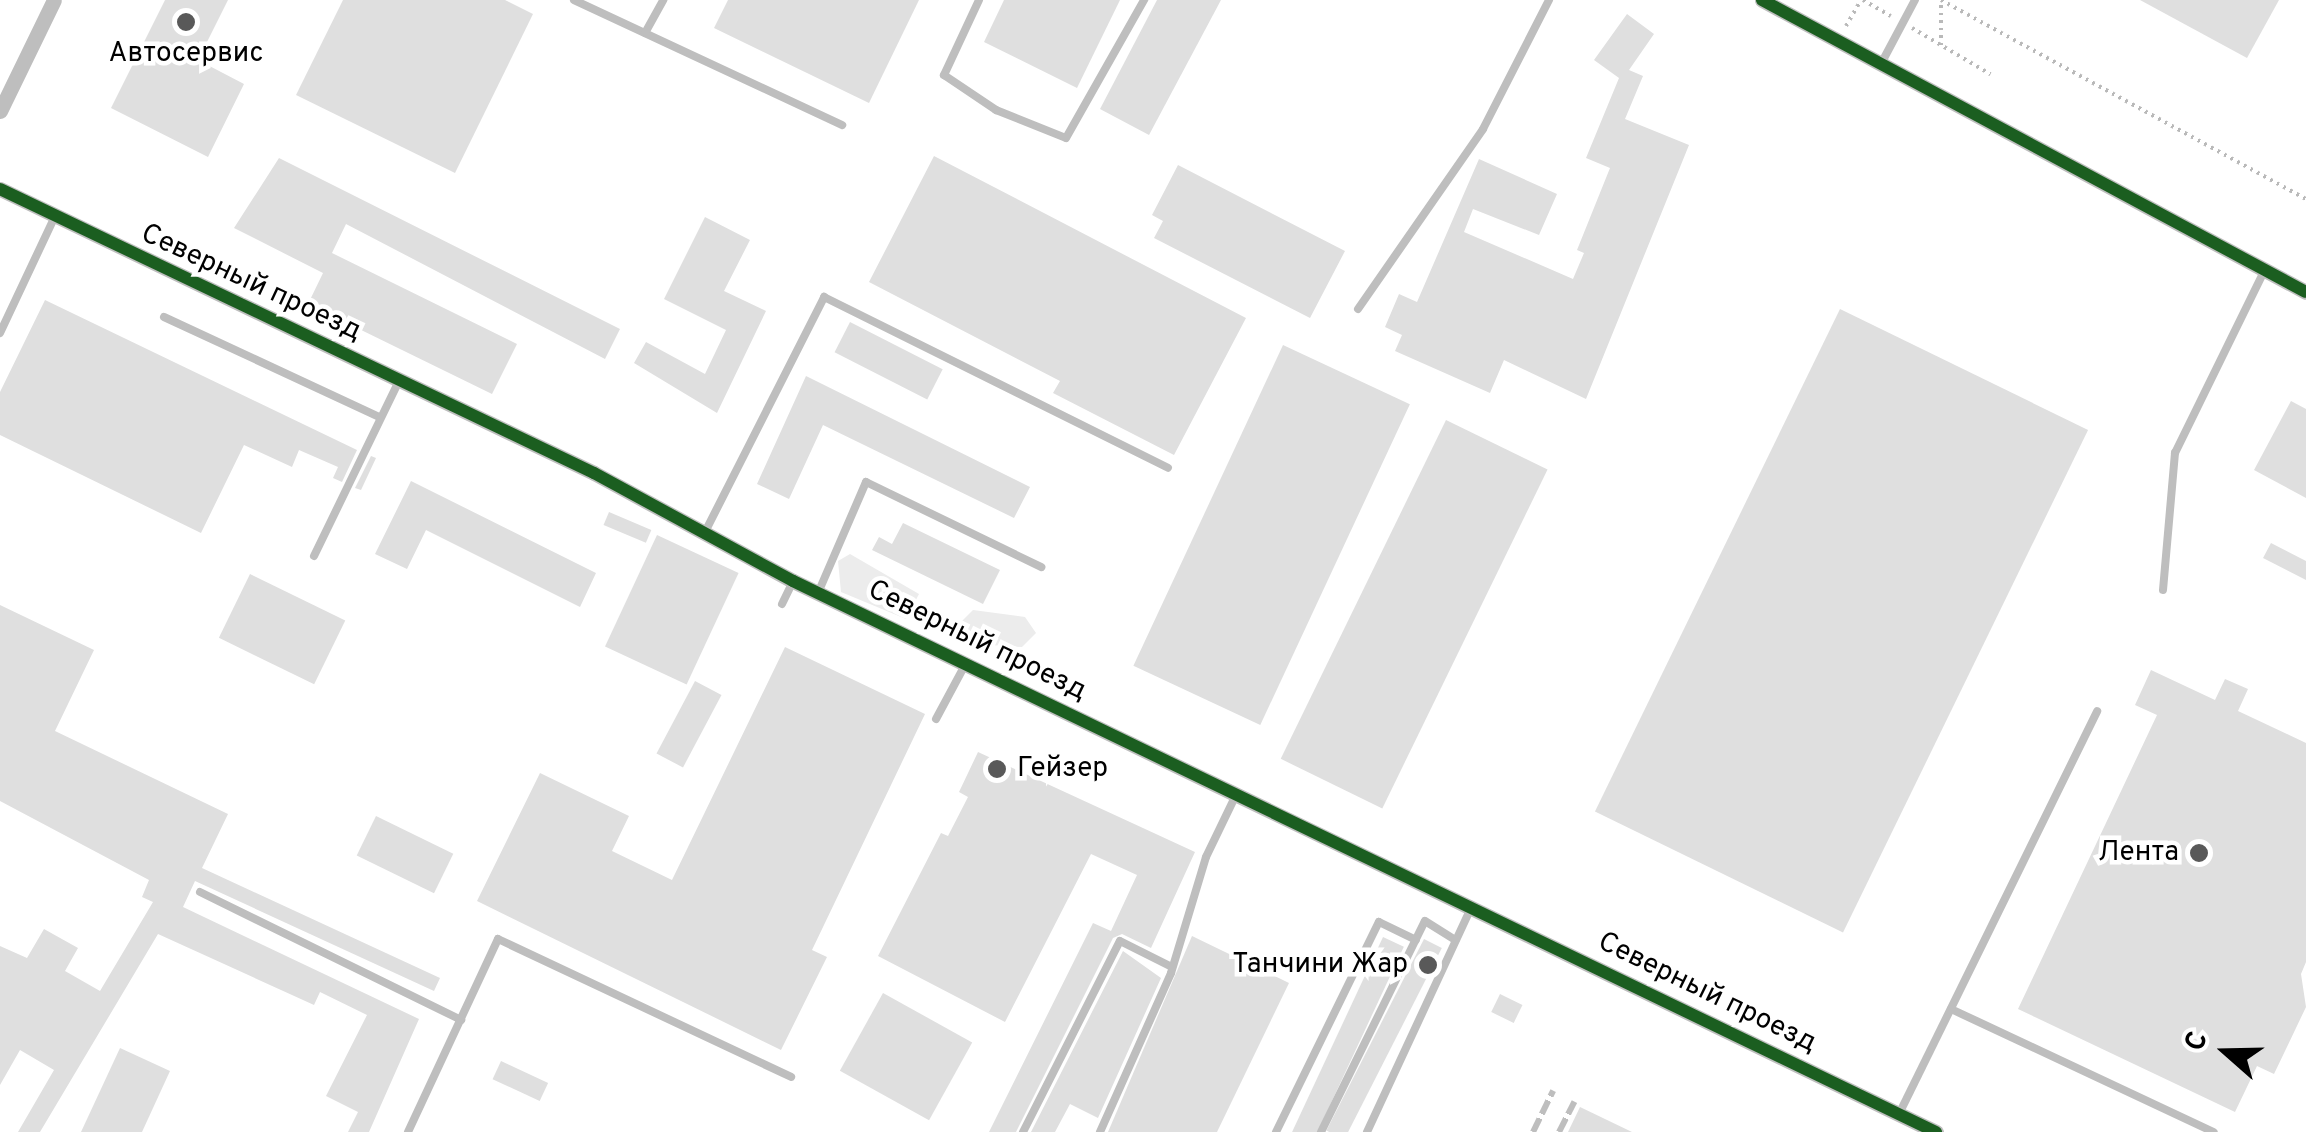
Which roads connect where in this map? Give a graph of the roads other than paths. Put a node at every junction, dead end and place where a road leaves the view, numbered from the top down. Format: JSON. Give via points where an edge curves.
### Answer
{"nodes":[{"id":1,"x":54,"y":0,"type":"edge"},
{"id":2,"x":574,"y":0,"type":"edge"},
{"id":3,"x":663,"y":0,"type":"edge"},
{"id":4,"x":979,"y":0,"type":"edge"},
{"id":5,"x":1144,"y":0,"type":"edge"},
{"id":6,"x":1550,"y":0,"type":"edge"},
{"id":7,"x":1762,"y":0,"type":"edge"},
{"id":8,"x":1915,"y":0,"type":"edge"},
{"id":9,"x":645,"y":33,"type":"junction"},
{"id":10,"x":1880,"y":65,"type":"junction"},
{"id":11,"x":0,"y":111,"type":"edge"},
{"id":12,"x":842,"y":125,"type":"dead end"},
{"id":13,"x":0,"y":190,"type":"edge"},
{"id":14,"x":54,"y":218,"type":"junction"},
{"id":15,"x":2264,"y":271,"type":"junction"},
{"id":16,"x":2306,"y":292,"type":"edge"},
{"id":17,"x":1358,"y":310,"type":"dead end"},
{"id":18,"x":164,"y":317,"type":"dead end"},
{"id":19,"x":0,"y":333,"type":"edge"},
{"id":20,"x":399,"y":380,"type":"junction"},
{"id":21,"x":379,"y":417,"type":"junction"},
{"id":22,"x":1168,"y":468,"type":"dead end"},
{"id":23,"x":703,"y":536,"type":"junction"},
{"id":24,"x":314,"y":556,"type":"dead end"},
{"id":25,"x":1041,"y":567,"type":"dead end"},
{"id":26,"x":793,"y":580,"type":"junction"},
{"id":27,"x":2163,"y":590,"type":"dead end"},
{"id":28,"x":818,"y":592,"type":"junction"},
{"id":29,"x":782,"y":604,"type":"dead end"},
{"id":30,"x":966,"y":663,"type":"junction"},
{"id":31,"x":2098,"y":711,"type":"dead end"},
{"id":32,"x":936,"y":719,"type":"dead end"},
{"id":33,"x":1237,"y":793,"type":"junction"},
{"id":34,"x":200,"y":892,"type":"dead end"},
{"id":35,"x":1472,"y":906,"type":"junction"},
{"id":36,"x":1416,"y":940,"type":"junction"},
{"id":37,"x":1456,"y":940,"type":"junction"},
{"id":38,"x":1172,"y":967,"type":"junction"},
{"id":39,"x":1951,"y":1009,"type":"junction"},
{"id":40,"x":461,"y":1020,"type":"junction"},
{"id":41,"x":791,"y":1077,"type":"dead end"},
{"id":42,"x":1899,"y":1114,"type":"junction"},
{"id":43,"x":408,"y":1132,"type":"edge"},
{"id":44,"x":1024,"y":1132,"type":"edge"},
{"id":45,"x":1100,"y":1132,"type":"edge"},
{"id":46,"x":1276,"y":1132,"type":"edge"},
{"id":47,"x":1321,"y":1132,"type":"edge"},
{"id":48,"x":1367,"y":1132,"type":"edge"},
{"id":49,"x":1936,"y":1132,"type":"edge"},
{"id":50,"x":2214,"y":1132,"type":"edge"}],
"edges":[{"from":1,"to":11,"type":"street"},
{"from":2,"to":9,"type":"lane"},
{"from":3,"to":9,"type":"lane"},
{"from":4,"to":5,"type":"lane","via":[[944,74],[996,110],[1066,138]]},
{"from":6,"to":17,"type":"lane","via":[[1483,129]]},
{"from":7,"to":10,"type":"street"},
{"from":8,"to":10,"type":"lane"},
{"from":9,"to":12,"type":"lane"},
{"from":10,"to":15,"type":"street"},
{"from":13,"to":14,"type":"street","name":"Северный проезд"},
{"from":14,"to":19,"type":"lane"},
{"from":14,"to":20,"type":"street","name":"Северный проезд"},
{"from":15,"to":16,"type":"street"},
{"from":15,"to":27,"type":"lane","via":[[2175,453]]},
{"from":18,"to":21,"type":"lane"},
{"from":20,"to":21,"type":"lane"},
{"from":20,"to":23,"type":"street","name":"Северный проезд","via":[[594,473]]},
{"from":21,"to":24,"type":"lane"},
{"from":22,"to":23,"type":"lane","via":[[824,297]]},
{"from":23,"to":26,"type":"street","name":"Северный проезд"},
{"from":25,"to":28,"type":"lane","via":[[866,482]]},
{"from":26,"to":28,"type":"street","name":"Северный проезд"},
{"from":26,"to":29,"type":"lane"},
{"from":28,"to":30,"type":"street","name":"Северный проезд"},
{"from":30,"to":32,"type":"lane"},
{"from":30,"to":33,"type":"street","name":"Северный проезд"},
{"from":31,"to":39,"type":"lane"},
{"from":33,"to":35,"type":"street","name":"Северный проезд"},
{"from":33,"to":38,"type":"lane","via":[[1206,857]]},
{"from":34,"to":40,"type":"lane"},
{"from":35,"to":37,"type":"lane"},
{"from":35,"to":42,"type":"street","name":"Северный проезд"},
{"from":36,"to":37,"type":"lane","via":[[1425,921]]},
{"from":36,"to":46,"type":"lane","via":[[1379,922]]},
{"from":36,"to":47,"type":"lane"},
{"from":37,"to":48,"type":"lane"},
{"from":38,"to":44,"type":"lane","via":[[1120,941]]},
{"from":38,"to":45,"type":"lane"},
{"from":39,"to":42,"type":"lane"},
{"from":39,"to":50,"type":"lane"},
{"from":40,"to":41,"type":"lane","via":[[498,939]]},
{"from":40,"to":43,"type":"lane"},
{"from":42,"to":49,"type":"street","name":"Северный проезд"}]}
